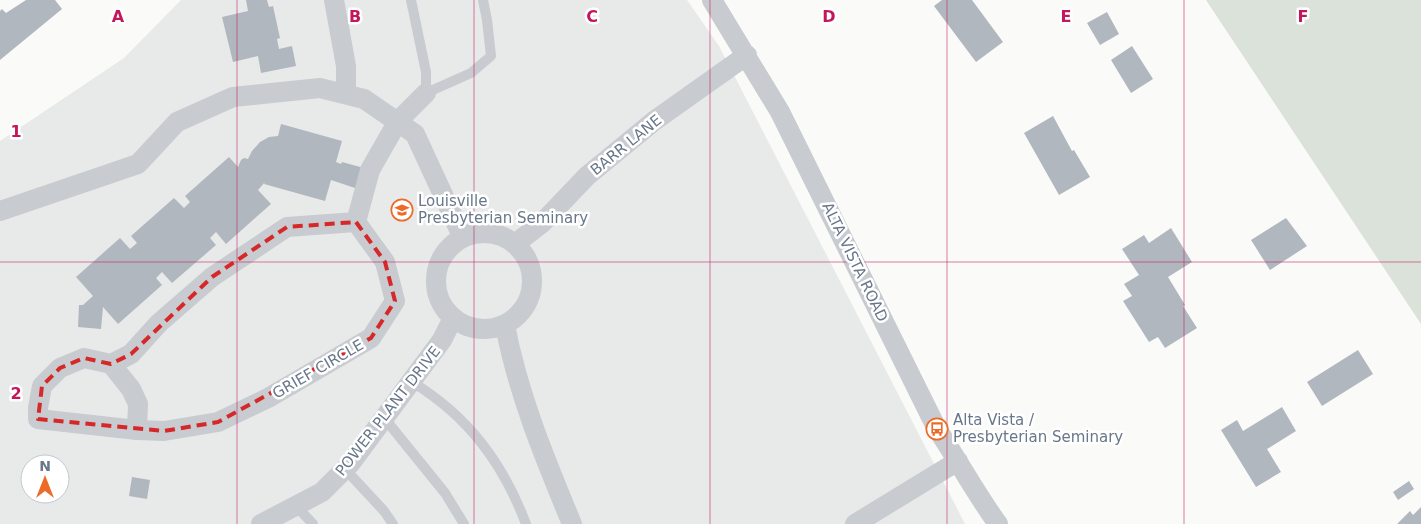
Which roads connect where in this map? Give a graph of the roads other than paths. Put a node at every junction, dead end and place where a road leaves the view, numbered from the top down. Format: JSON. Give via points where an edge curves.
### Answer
{"nodes":[{"id":1,"x":334,"y":0,"type":"edge"},
{"id":2,"x":411,"y":0,"type":"edge"},
{"id":3,"x":483,"y":0,"type":"edge"},
{"id":4,"x":712,"y":0,"type":"edge"},
{"id":5,"x":747,"y":55,"type":"junction"},
{"id":6,"x":426,"y":93,"type":"junction"},
{"id":7,"x":346,"y":94,"type":"junction"},
{"id":8,"x":398,"y":121,"type":"junction"},
{"id":9,"x":0,"y":211,"type":"edge"},
{"id":10,"x":356,"y":222,"type":"junction"},
{"id":11,"x":463,"y":238,"type":"junction"},
{"id":12,"x":515,"y":244,"type":"junction"},
{"id":13,"x":453,"y":318,"type":"junction"},
{"id":14,"x":505,"y":325,"type":"junction"},
{"id":15,"x":111,"y":364,"type":"junction"},
{"id":16,"x":412,"y":382,"type":"junction"},
{"id":17,"x":385,"y":419,"type":"junction"},
{"id":18,"x":137,"y":430,"type":"junction"},
{"id":19,"x":958,"y":461,"type":"junction"},
{"id":20,"x":345,"y":470,"type":"junction"},
{"id":21,"x":296,"y":506,"type":"junction"},
{"id":22,"x":262,"y":524,"type":"edge"},
{"id":23,"x":313,"y":524,"type":"edge"},
{"id":24,"x":393,"y":524,"type":"edge"},
{"id":25,"x":464,"y":524,"type":"edge"},
{"id":26,"x":526,"y":524,"type":"edge"},
{"id":27,"x":572,"y":524,"type":"edge"},
{"id":28,"x":855,"y":524,"type":"edge"},
{"id":29,"x":998,"y":524,"type":"edge"}],
"edges":[{"from":1,"to":7,"type":"street","via":[[346,66]]},
{"from":2,"to":6,"type":"lane","via":[[426,72]]},
{"from":3,"to":6,"type":"lane","via":[[491,56],[472,73]]},
{"from":4,"to":5,"type":"street","name":"ALTA VISTA ROAD"},
{"from":5,"to":12,"type":"street","name":"BARR LANE","via":[[654,121],[588,176],[542,223]]},
{"from":5,"to":19,"type":"street","name":"ALTA VISTA ROAD","via":[[780,112],[937,429]]},
{"from":6,"to":8,"type":"street"},
{"from":7,"to":8,"type":"street","via":[[364,99]]},
{"from":7,"to":9,"type":"street","via":[[320,88],[233,97],[177,122],[138,164]]},
{"from":8,"to":10,"type":"street","via":[[370,170]]},
{"from":8,"to":11,"type":"street","via":[[415,134]]},
{"from":10,"to":15,"type":"street","via":[[287,227],[212,277],[159,323],[131,354]]},
{"from":10,"to":18,"type":"street","name":"GRIEF CIRCLE","via":[[385,262],[395,301],[371,338],[268,398],[218,422],[164,431]]},
{"from":11,"to":12,"type":"street","via":[[476,233],[490,233]]},
{"from":11,"to":13,"type":"street","via":[[443,256],[435,282],[440,302]]},
{"from":12,"to":14,"type":"street","via":[[524,254],[533,280],[525,307]]},
{"from":13,"to":14,"type":"street","via":[[478,329]]},
{"from":13,"to":16,"type":"street","name":"POWER PLANT DRIVE","via":[[442,340]]},
{"from":14,"to":27,"type":"street","via":[[510,352],[541,449]]},
{"from":15,"to":18,"type":"street","via":[[131,389],[138,404]]},
{"from":15,"to":18,"type":"street","name":"GRIEF CIRCLE","via":[[84,358],[60,368],[42,386],[38,419]]},
{"from":16,"to":17,"type":"street","name":"POWER PLANT DRIVE"},
{"from":16,"to":26,"type":"lane","via":[[448,407],[478,438],[500,471]]},
{"from":17,"to":20,"type":"street","name":"POWER PLANT DRIVE"},
{"from":17,"to":25,"type":"lane","via":[[445,493]]},
{"from":19,"to":28,"type":"street"},
{"from":19,"to":29,"type":"street","name":"ALTA VISTA ROAD"},
{"from":20,"to":21,"type":"street","name":"POWER PLANT DRIVE","via":[[322,492]]},
{"from":20,"to":24,"type":"lane"},
{"from":21,"to":22,"type":"street","name":"POWER PLANT DRIVE"},
{"from":21,"to":23,"type":"lane"}]}
